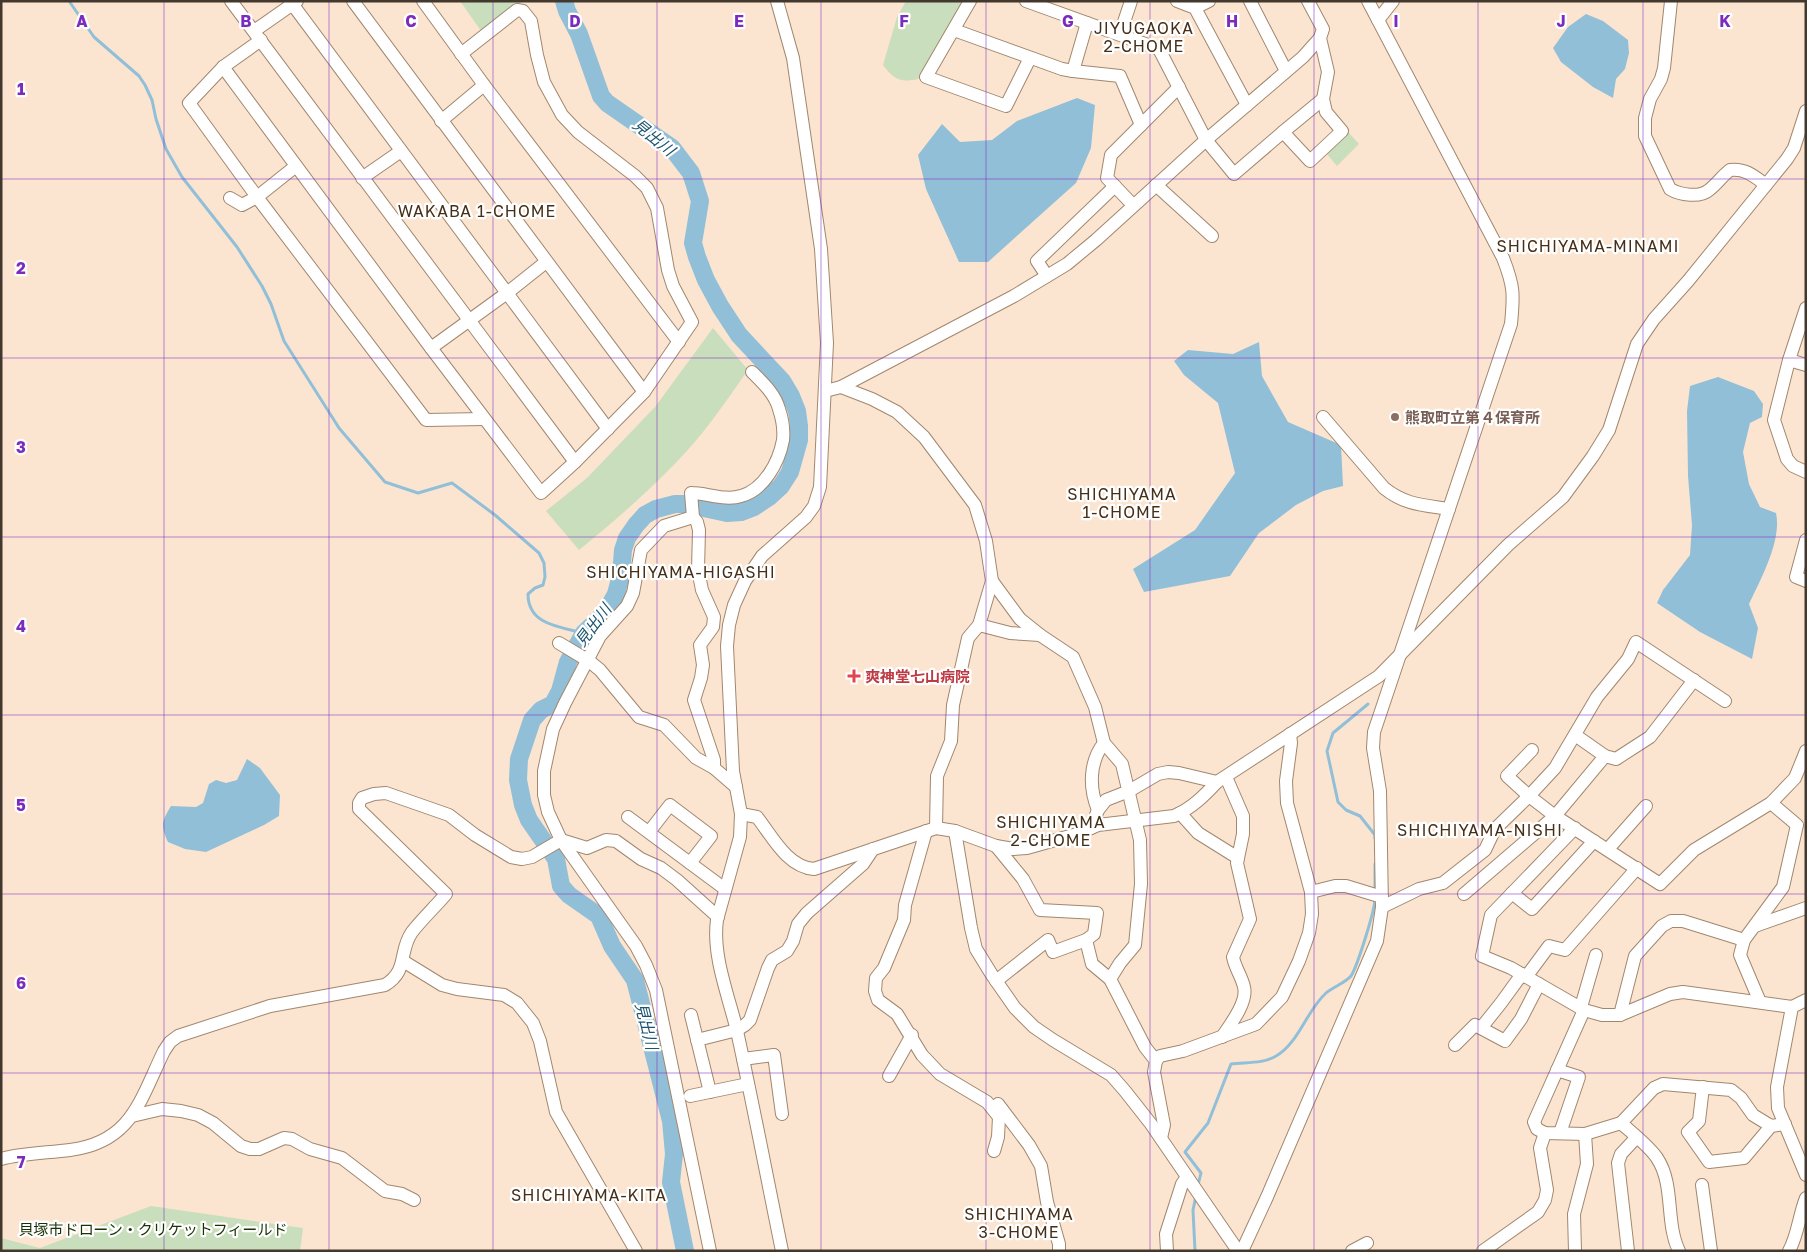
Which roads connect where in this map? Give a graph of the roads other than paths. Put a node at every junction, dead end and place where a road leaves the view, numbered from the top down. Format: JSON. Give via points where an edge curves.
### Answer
{"nodes":[{"id":1,"x":231,"y":1,"type":"edge"},
{"id":2,"x":353,"y":1,"type":"edge"},
{"id":3,"x":423,"y":1,"type":"edge"},
{"id":4,"x":777,"y":1,"type":"edge"},
{"id":5,"x":970,"y":1,"type":"edge"},
{"id":6,"x":1131,"y":1,"type":"edge"},
{"id":7,"x":1177,"y":1,"type":"edge"},
{"id":8,"x":1209,"y":1,"type":"edge"},
{"id":9,"x":1250,"y":1,"type":"edge"},
{"id":10,"x":1308,"y":1,"type":"edge"},
{"id":11,"x":1368,"y":1,"type":"edge"},
{"id":12,"x":1392,"y":1,"type":"edge"},
{"id":13,"x":1671,"y":1,"type":"edge"},
{"id":14,"x":293,"y":2,"type":"edge"},
{"id":15,"x":1032,"y":2,"type":"edge"},
{"id":16,"x":1195,"y":8,"type":"junction"},
{"id":17,"x":1378,"y":20,"type":"junction"},
{"id":18,"x":1087,"y":23,"type":"junction"},
{"id":19,"x":954,"y":30,"type":"junction"},
{"id":20,"x":1120,"y":34,"type":"junction"},
{"id":21,"x":258,"y":36,"type":"junction"},
{"id":22,"x":1320,"y":38,"type":"junction"},
{"id":23,"x":461,"y":54,"type":"junction"},
{"id":24,"x":1030,"y":58,"type":"junction"},
{"id":25,"x":223,"y":67,"type":"junction"},
{"id":26,"x":1286,"y":71,"type":"junction"},
{"id":27,"x":1072,"y":72,"type":"junction"},
{"id":28,"x":484,"y":85,"type":"junction"},
{"id":29,"x":1180,"y":87,"type":"junction"},
{"id":30,"x":1323,"y":99,"type":"junction"},
{"id":31,"x":1247,"y":105,"type":"junction"},
{"id":32,"x":1806,"y":111,"type":"edge"},
{"id":33,"x":441,"y":121,"type":"junction"},
{"id":34,"x":1141,"y":125,"type":"junction"},
{"id":35,"x":1283,"y":132,"type":"junction"},
{"id":36,"x":1206,"y":140,"type":"junction"},
{"id":37,"x":1794,"y":148,"type":"junction"},
{"id":38,"x":401,"y":151,"type":"junction"},
{"id":39,"x":1806,"y":154,"type":"edge"},
{"id":40,"x":296,"y":166,"type":"junction"},
{"id":41,"x":362,"y":178,"type":"junction"},
{"id":42,"x":1156,"y":185,"type":"junction"},
{"id":43,"x":1766,"y":185,"type":"junction"},
{"id":44,"x":1115,"y":186,"type":"junction"},
{"id":45,"x":257,"y":196,"type":"junction"},
{"id":46,"x":230,"y":198,"type":"dead end"},
{"id":47,"x":1133,"y":205,"type":"junction"},
{"id":48,"x":1212,"y":236,"type":"dead end"},
{"id":49,"x":546,"y":262,"type":"junction"},
{"id":50,"x":1047,"y":276,"type":"junction"},
{"id":51,"x":507,"y":293,"type":"junction"},
{"id":52,"x":1806,"y":308,"type":"edge"},
{"id":53,"x":470,"y":321,"type":"junction"},
{"id":54,"x":679,"y":342,"type":"junction"},
{"id":55,"x":431,"y":348,"type":"junction"},
{"id":56,"x":1789,"y":360,"type":"junction"},
{"id":57,"x":1806,"y":365,"type":"edge"},
{"id":58,"x":752,"y":372,"type":"dead end"},
{"id":59,"x":841,"y":387,"type":"junction"},
{"id":60,"x":825,"y":391,"type":"junction"},
{"id":61,"x":644,"y":392,"type":"junction"},
{"id":62,"x":1323,"y":417,"type":"dead end"},
{"id":63,"x":484,"y":419,"type":"junction"},
{"id":64,"x":608,"y":429,"type":"junction"},
{"id":65,"x":575,"y":462,"type":"junction"},
{"id":66,"x":1806,"y":472,"type":"edge"},
{"id":67,"x":1449,"y":509,"type":"junction"},
{"id":68,"x":693,"y":518,"type":"junction"},
{"id":69,"x":1806,"y":540,"type":"edge"},
{"id":70,"x":992,"y":581,"type":"junction"},
{"id":71,"x":1806,"y":581,"type":"edge"},
{"id":72,"x":713,"y":623,"type":"junction"},
{"id":73,"x":728,"y":625,"type":"junction"},
{"id":74,"x":979,"y":625,"type":"junction"},
{"id":75,"x":1040,"y":635,"type":"junction"},
{"id":76,"x":558,"y":643,"type":"dead end"},
{"id":77,"x":1403,"y":651,"type":"junction"},
{"id":78,"x":588,"y":661,"type":"junction"},
{"id":79,"x":1694,"y":680,"type":"junction"},
{"id":80,"x":1726,"y":701,"type":"dead end"},
{"id":81,"x":1290,"y":734,"type":"junction"},
{"id":82,"x":1575,"y":735,"type":"junction"},
{"id":83,"x":1104,"y":743,"type":"junction"},
{"id":84,"x":1532,"y":750,"type":"dead end"},
{"id":85,"x":1806,"y":751,"type":"edge"},
{"id":86,"x":1605,"y":756,"type":"junction"},
{"id":87,"x":714,"y":768,"type":"junction"},
{"id":88,"x":1222,"y":780,"type":"junction"},
{"id":89,"x":736,"y":787,"type":"junction"},
{"id":90,"x":1129,"y":791,"type":"junction"},
{"id":91,"x":1529,"y":796,"type":"junction"},
{"id":92,"x":1771,"y":803,"type":"junction"},
{"id":93,"x":1646,"y":806,"type":"dead end"},
{"id":94,"x":1098,"y":810,"type":"junction"},
{"id":95,"x":1180,"y":813,"type":"junction"},
{"id":96,"x":741,"y":814,"type":"junction"},
{"id":97,"x":1555,"y":816,"type":"junction"},
{"id":98,"x":628,"y":817,"type":"dead end"},
{"id":99,"x":1136,"y":820,"type":"junction"},
{"id":100,"x":1801,"y":825,"type":"edge"},
{"id":101,"x":1091,"y":828,"type":"junction"},
{"id":102,"x":1575,"y":828,"type":"junction"},
{"id":103,"x":931,"y":830,"type":"junction"},
{"id":104,"x":955,"y":831,"type":"junction"},
{"id":105,"x":649,"y":832,"type":"junction"},
{"id":106,"x":560,"y":840,"type":"junction"},
{"id":107,"x":1594,"y":841,"type":"junction"},
{"id":108,"x":996,"y":846,"type":"junction"},
{"id":109,"x":873,"y":849,"type":"junction"},
{"id":110,"x":1608,"y":849,"type":"junction"},
{"id":111,"x":1238,"y":858,"type":"junction"},
{"id":112,"x":690,"y":863,"type":"junction"},
{"id":113,"x":1637,"y":868,"type":"junction"},
{"id":114,"x":725,"y":890,"type":"junction"},
{"id":115,"x":1311,"y":892,"type":"junction"},
{"id":116,"x":1464,"y":894,"type":"dead end"},
{"id":117,"x":1512,"y":894,"type":"junction"},
{"id":118,"x":1382,"y":902,"type":"junction"},
{"id":119,"x":1806,"y":908,"type":"edge"},
{"id":120,"x":718,"y":916,"type":"junction"},
{"id":121,"x":1755,"y":926,"type":"junction"},
{"id":122,"x":1086,"y":940,"type":"junction"},
{"id":123,"x":1744,"y":940,"type":"junction"},
{"id":124,"x":1596,"y":954,"type":"dead end"},
{"id":125,"x":403,"y":960,"type":"junction"},
{"id":126,"x":1524,"y":975,"type":"junction"},
{"id":127,"x":1110,"y":979,"type":"junction"},
{"id":128,"x":996,"y":981,"type":"junction"},
{"id":129,"x":1539,"y":984,"type":"junction"},
{"id":130,"x":1806,"y":1000,"type":"edge"},
{"id":131,"x":1760,"y":1002,"type":"junction"},
{"id":132,"x":1792,"y":1007,"type":"junction"},
{"id":133,"x":1583,"y":1008,"type":"junction"},
{"id":134,"x":691,"y":1015,"type":"dead end"},
{"id":135,"x":1620,"y":1015,"type":"junction"},
{"id":136,"x":1481,"y":1028,"type":"junction"},
{"id":137,"x":737,"y":1030,"type":"junction"},
{"id":138,"x":912,"y":1035,"type":"junction"},
{"id":139,"x":1222,"y":1037,"type":"junction"},
{"id":140,"x":697,"y":1040,"type":"junction"},
{"id":141,"x":1455,"y":1045,"type":"dead end"},
{"id":142,"x":743,"y":1059,"type":"junction"},
{"id":143,"x":1156,"y":1061,"type":"junction"},
{"id":144,"x":1557,"y":1070,"type":"junction"},
{"id":145,"x":889,"y":1076,"type":"dead end"},
{"id":146,"x":748,"y":1084,"type":"junction"},
{"id":147,"x":1703,"y":1087,"type":"junction"},
{"id":148,"x":710,"y":1092,"type":"junction"},
{"id":149,"x":690,"y":1096,"type":"dead end"},
{"id":150,"x":987,"y":1102,"type":"junction"},
{"id":151,"x":782,"y":1114,"type":"dead end"},
{"id":152,"x":132,"y":1116,"type":"junction"},
{"id":153,"x":1621,"y":1123,"type":"junction"},
{"id":154,"x":1785,"y":1124,"type":"junction"},
{"id":155,"x":1771,"y":1126,"type":"junction"},
{"id":156,"x":1545,"y":1133,"type":"junction"},
{"id":157,"x":1560,"y":1133,"type":"junction"},
{"id":158,"x":1585,"y":1134,"type":"junction"},
{"id":159,"x":1160,"y":1138,"type":"junction"},
{"id":160,"x":1636,"y":1138,"type":"junction"},
{"id":161,"x":994,"y":1151,"type":"dead end"},
{"id":162,"x":1,"y":1159,"type":"edge"},
{"id":163,"x":1806,"y":1175,"type":"edge"},
{"id":164,"x":1188,"y":1177,"type":"junction"},
{"id":165,"x":1702,"y":1185,"type":"dead end"},
{"id":166,"x":1806,"y":1198,"type":"edge"},
{"id":167,"x":414,"y":1200,"type":"dead end"},
{"id":168,"x":1367,"y":1243,"type":"dead end"},
{"id":169,"x":1487,"y":1250,"type":"edge"},
{"id":170,"x":636,"y":1251,"type":"edge"},
{"id":171,"x":710,"y":1251,"type":"edge"},
{"id":172,"x":782,"y":1251,"type":"edge"},
{"id":173,"x":1059,"y":1251,"type":"edge"},
{"id":174,"x":1167,"y":1251,"type":"edge"},
{"id":175,"x":1238,"y":1251,"type":"edge"},
{"id":176,"x":1242,"y":1251,"type":"edge"},
{"id":177,"x":1352,"y":1251,"type":"edge"},
{"id":178,"x":1575,"y":1251,"type":"edge"},
{"id":179,"x":1628,"y":1251,"type":"edge"},
{"id":180,"x":1678,"y":1251,"type":"edge"},
{"id":181,"x":1711,"y":1251,"type":"edge"},
{"id":182,"x":1789,"y":1251,"type":"edge"}],
"edges":[{"from":1,"to":21,"type":"street"},
{"from":2,"to":33,"type":"street"},
{"from":3,"to":23,"type":"street"},
{"from":4,"to":60,"type":"street","via":[[793,58],[821,249],[828,344]]},
{"from":5,"to":19,"type":"street"},
{"from":6,"to":20,"type":"street"},
{"from":7,"to":16,"type":"street"},
{"from":8,"to":16,"type":"street"},
{"from":9,"to":26,"type":"street"},
{"from":10,"to":22,"type":"street","via":[[1323,29]]},
{"from":11,"to":17,"type":"street"},
{"from":12,"to":17,"type":"street"},
{"from":13,"to":43,"type":"street","via":[[1664,68],[1645,118],[1645,136],[1670,189],[1676,193],[1702,194],[1730,170],[1740,169]]},
{"from":14,"to":21,"type":"street"},
{"from":14,"to":38,"type":"street"},
{"from":15,"to":18,"type":"street"},
{"from":16,"to":31,"type":"street"},
{"from":17,"to":67,"type":"street","via":[[1503,258],[1514,296],[1511,324]]},
{"from":18,"to":20,"type":"street"},
{"from":18,"to":27,"type":"street"},
{"from":19,"to":24,"type":"street"},
{"from":19,"to":24,"type":"street","via":[[926,77],[1006,106]]},
{"from":20,"to":29,"type":"street","via":[[1159,49]]},
{"from":21,"to":25,"type":"street"},
{"from":21,"to":41,"type":"street"},
{"from":22,"to":26,"type":"street"},
{"from":22,"to":30,"type":"street","via":[[1328,72]]},
{"from":23,"to":28,"type":"street"},
{"from":23,"to":54,"type":"street","via":[[517,10],[523,11],[530,21],[544,82],[562,115],[578,132],[635,176],[647,188],[658,208],[668,270],[692,322]]},
{"from":24,"to":27,"type":"street"},
{"from":25,"to":40,"type":"street"},
{"from":25,"to":45,"type":"street","via":[[189,103]]},
{"from":26,"to":31,"type":"street"},
{"from":27,"to":34,"type":"street","via":[[1120,76]]},
{"from":28,"to":33,"type":"street"},
{"from":28,"to":54,"type":"street"},
{"from":29,"to":34,"type":"street"},
{"from":29,"to":36,"type":"street"},
{"from":30,"to":35,"type":"street"},
{"from":30,"to":35,"type":"street","via":[[1326,112],[1342,132],[1310,161]]},
{"from":31,"to":36,"type":"street"},
{"from":32,"to":37,"type":"street"},
{"from":33,"to":49,"type":"street"},
{"from":34,"to":44,"type":"street","via":[[1111,155],[1107,178]]},
{"from":35,"to":36,"type":"street","via":[[1234,174]]},
{"from":36,"to":42,"type":"street"},
{"from":37,"to":39,"type":"street"},
{"from":37,"to":43,"type":"street"},
{"from":38,"to":41,"type":"street"},
{"from":38,"to":51,"type":"street"},
{"from":40,"to":45,"type":"street"},
{"from":40,"to":55,"type":"street"},
{"from":41,"to":53,"type":"street"},
{"from":42,"to":47,"type":"street"},
{"from":42,"to":48,"type":"street"},
{"from":43,"to":77,"type":"street","via":[[1654,319],[1637,344],[1609,430],[1562,497],[1508,545]]},
{"from":44,"to":47,"type":"street"},
{"from":44,"to":50,"type":"street","via":[[1037,261]]},
{"from":45,"to":46,"type":"street","via":[[242,205]]},
{"from":45,"to":63,"type":"street","via":[[426,420]]},
{"from":47,"to":50,"type":"street","via":[[1089,246]]},
{"from":49,"to":51,"type":"street"},
{"from":49,"to":61,"type":"street"},
{"from":50,"to":59,"type":"street"},
{"from":51,"to":53,"type":"street"},
{"from":51,"to":64,"type":"street"},
{"from":52,"to":56,"type":"street"},
{"from":53,"to":55,"type":"street"},
{"from":53,"to":65,"type":"street"},
{"from":54,"to":61,"type":"street"},
{"from":55,"to":63,"type":"street"},
{"from":56,"to":57,"type":"street"},
{"from":56,"to":66,"type":"street","via":[[1774,420],[1792,466]]},
{"from":58,"to":68,"type":"street","via":[[772,394],[779,408],[784,438],[776,462],[761,483],[740,496],[728,498],[691,493]]},
{"from":59,"to":60,"type":"street"},
{"from":59,"to":70,"type":"street","via":[[897,412],[924,437],[947,466],[975,505],[986,541]]},
{"from":60,"to":73,"type":"street","via":[[820,487],[814,506],[762,556],[745,581]]},
{"from":61,"to":64,"type":"street"},
{"from":62,"to":67,"type":"street","via":[[1384,488],[1396,497],[1406,502]]},
{"from":63,"to":65,"type":"street","via":[[540,493]]},
{"from":64,"to":65,"type":"street"},
{"from":67,"to":77,"type":"street"},
{"from":68,"to":72,"type":"street","via":[[699,530],[698,570],[702,590],[714,617]]},
{"from":68,"to":78,"type":"street","via":[[664,526],[641,550],[637,579],[627,606],[600,636]]},
{"from":69,"to":71,"type":"street","via":[[1796,577]]},
{"from":70,"to":74,"type":"street"},
{"from":70,"to":75,"type":"street","via":[[1020,619]]},
{"from":72,"to":73,"type":"street"},
{"from":72,"to":87,"type":"street","via":[[700,645],[701,678],[694,700],[712,752]]},
{"from":73,"to":89,"type":"street"},
{"from":74,"to":75,"type":"street","via":[[1010,633]]},
{"from":74,"to":103,"type":"street","via":[[968,638],[953,705],[951,741],[937,776]]},
{"from":75,"to":83,"type":"street","via":[[1073,657],[1095,708]]},
{"from":76,"to":78,"type":"street"},
{"from":77,"to":81,"type":"street","via":[[1379,676]]},
{"from":77,"to":118,"type":"street","via":[[1374,732],[1373,748],[1380,791]]},
{"from":78,"to":87,"type":"street","via":[[600,670],[639,718],[664,725],[696,758]]},
{"from":78,"to":106,"type":"street","via":[[553,729],[544,771],[544,795]]},
{"from":79,"to":80,"type":"street"},
{"from":79,"to":82,"type":"street","via":[[1636,642],[1628,659],[1597,696]]},
{"from":79,"to":86,"type":"street","via":[[1650,737],[1616,759]]},
{"from":81,"to":88,"type":"street"},
{"from":81,"to":115,"type":"street","via":[[1287,803]]},
{"from":82,"to":86,"type":"street"},
{"from":82,"to":91,"type":"street","via":[[1555,768]]},
{"from":83,"to":90,"type":"street","via":[[1122,764]]},
{"from":83,"to":94,"type":"street","via":[[1093,764],[1093,798]]},
{"from":84,"to":91,"type":"street","via":[[1508,776]]},
{"from":85,"to":92,"type":"street","via":[[1795,778]]},
{"from":86,"to":97,"type":"street"},
{"from":87,"to":89,"type":"street"},
{"from":88,"to":90,"type":"street","via":[[1168,772],[1158,774]]},
{"from":88,"to":95,"type":"street","via":[[1202,799]]},
{"from":88,"to":111,"type":"street","via":[[1243,816]]},
{"from":89,"to":96,"type":"street"},
{"from":90,"to":94,"type":"street","via":[[1106,800]]},
{"from":90,"to":99,"type":"street"},
{"from":91,"to":97,"type":"street"},
{"from":91,"to":118,"type":"street","via":[[1495,829],[1485,850],[1443,883]]},
{"from":92,"to":100,"type":"street"},
{"from":92,"to":113,"type":"street","via":[[1694,850],[1660,884]]},
{"from":93,"to":110,"type":"street"},
{"from":94,"to":101,"type":"street"},
{"from":95,"to":99,"type":"street"},
{"from":95,"to":111,"type":"street","via":[[1198,833]]},
{"from":96,"to":109,"type":"street","via":[[757,817],[790,860],[803,868],[814,869]]},
{"from":96,"to":114,"type":"street","via":[[740,836]]},
{"from":97,"to":102,"type":"street"},
{"from":97,"to":116,"type":"street"},
{"from":98,"to":105,"type":"street"},
{"from":99,"to":101,"type":"street"},
{"from":99,"to":127,"type":"street","via":[[1141,884],[1135,946]]},
{"from":100,"to":121,"type":"street","via":[[1783,887]]},
{"from":101,"to":108,"type":"street","via":[[1027,848]]},
{"from":102,"to":107,"type":"street"},
{"from":102,"to":117,"type":"street"},
{"from":103,"to":104,"type":"street"},
{"from":103,"to":109,"type":"street"},
{"from":103,"to":138,"type":"street","via":[[904,905],[904,920],[884,968],[876,978],[878,1000],[897,1014]]},
{"from":104,"to":108,"type":"street"},
{"from":104,"to":128,"type":"street","via":[[976,949]]},
{"from":105,"to":112,"type":"street"},
{"from":105,"to":112,"type":"street","via":[[670,805],[677,810],[711,836]]},
{"from":106,"to":120,"type":"street","via":[[587,848],[606,840],[616,841],[640,859],[661,868]]},
{"from":106,"to":125,"type":"street","via":[[535,856],[511,857],[449,815],[386,793],[362,798],[359,809],[364,815],[446,894],[412,932]]},
{"from":106,"to":171,"type":"street","via":[[636,946],[656,990]]},
{"from":107,"to":110,"type":"street"},
{"from":107,"to":117,"type":"street","via":[[1532,909]]},
{"from":108,"to":122,"type":"street","via":[[1023,879],[1040,910],[1097,913],[1094,934]]},
{"from":109,"to":137,"type":"street","via":[[863,864],[798,924],[787,951],[772,960],[750,1020]]},
{"from":110,"to":113,"type":"street"},
{"from":111,"to":139,"type":"street","via":[[1250,919],[1233,957],[1245,989],[1240,1011]]},
{"from":112,"to":114,"type":"street"},
{"from":113,"to":126,"type":"street","via":[[1565,950],[1549,946]]},
{"from":114,"to":120,"type":"street"},
{"from":115,"to":118,"type":"street","via":[[1346,886]]},
{"from":115,"to":139,"type":"street","via":[[1310,933],[1282,997],[1256,1024]]},
{"from":117,"to":126,"type":"street","via":[[1491,915],[1482,956]]},
{"from":118,"to":176,"type":"street","via":[[1377,941]]},
{"from":119,"to":121,"type":"street"},
{"from":120,"to":137,"type":"street","via":[[717,949]]},
{"from":121,"to":123,"type":"street"},
{"from":122,"to":127,"type":"street","via":[[1092,964]]},
{"from":122,"to":128,"type":"street","via":[[1053,952],[1048,940]]},
{"from":123,"to":131,"type":"street","via":[[1740,955]]},
{"from":123,"to":135,"type":"street","via":[[1682,921],[1671,921],[1662,926],[1635,956]]},
{"from":124,"to":133,"type":"street"},
{"from":125,"to":152,"type":"street","via":[[399,972],[385,985],[270,1006],[178,1036],[164,1051]]},
{"from":125,"to":170,"type":"street","via":[[442,984],[504,995],[516,1003],[533,1023],[556,1112]]},
{"from":126,"to":129,"type":"street"},
{"from":126,"to":136,"type":"street"},
{"from":127,"to":143,"type":"street","via":[[1145,1047]]},
{"from":128,"to":159,"type":"street","via":[[1015,1008],[1034,1027],[1111,1075]]},
{"from":129,"to":133,"type":"street"},
{"from":129,"to":136,"type":"street","via":[[1505,1041]]},
{"from":130,"to":132,"type":"street"},
{"from":131,"to":132,"type":"street"},
{"from":131,"to":135,"type":"street","via":[[1684,992],[1670,994]]},
{"from":132,"to":154,"type":"street","via":[[1777,1087],[1778,1108]]},
{"from":133,"to":135,"type":"street","via":[[1602,1015]]},
{"from":133,"to":144,"type":"street"},
{"from":134,"to":140,"type":"street"},
{"from":136,"to":141,"type":"street","via":[[1475,1025]]},
{"from":137,"to":140,"type":"street"},
{"from":137,"to":142,"type":"street"},
{"from":138,"to":145,"type":"street"},
{"from":138,"to":150,"type":"street","via":[[922,1055],[940,1074]]},
{"from":139,"to":143,"type":"street","via":[[1160,1056]]},
{"from":140,"to":148,"type":"street"},
{"from":142,"to":146,"type":"street"},
{"from":142,"to":151,"type":"street","via":[[774,1054]]},
{"from":143,"to":159,"type":"street","via":[[1154,1072],[1164,1125]]},
{"from":144,"to":156,"type":"street","via":[[1534,1122],[1537,1129]]},
{"from":144,"to":157,"type":"street","via":[[1579,1078]]},
{"from":146,"to":148,"type":"street"},
{"from":146,"to":172,"type":"street"},
{"from":147,"to":153,"type":"street","via":[[1663,1084],[1654,1088]]},
{"from":147,"to":155,"type":"street","via":[[1731,1090],[1753,1114]]},
{"from":147,"to":155,"type":"street","via":[[1699,1122],[1688,1132],[1708,1162],[1744,1158]]},
{"from":148,"to":149,"type":"street"},
{"from":150,"to":161,"type":"street","via":[[999,1117]]},
{"from":150,"to":173,"type":"street","via":[[993,1101],[1000,1106],[1041,1166]]},
{"from":152,"to":162,"type":"street","via":[[121,1130],[91,1146]]},
{"from":152,"to":167,"type":"street","via":[[162,1109],[198,1115],[250,1149],[259,1149],[284,1138],[292,1139],[310,1149],[342,1158],[385,1191]]},
{"from":153,"to":158,"type":"street"},
{"from":153,"to":160,"type":"street"},
{"from":154,"to":155,"type":"street"},
{"from":154,"to":163,"type":"street"},
{"from":156,"to":157,"type":"street"},
{"from":156,"to":169,"type":"street","via":[[1540,1148],[1547,1190],[1545,1200],[1538,1212]]},
{"from":157,"to":158,"type":"street"},
{"from":158,"to":178,"type":"street","via":[[1587,1164],[1574,1214]]},
{"from":159,"to":164,"type":"street"},
{"from":160,"to":179,"type":"street","via":[[1621,1154],[1618,1163]]},
{"from":160,"to":180,"type":"street","via":[[1656,1157],[1664,1172]]},
{"from":164,"to":174,"type":"street","via":[[1182,1184],[1166,1234]]},
{"from":164,"to":175,"type":"street"},
{"from":165,"to":181,"type":"street"},
{"from":166,"to":182,"type":"street"},
{"from":168,"to":177,"type":"street"}]}
